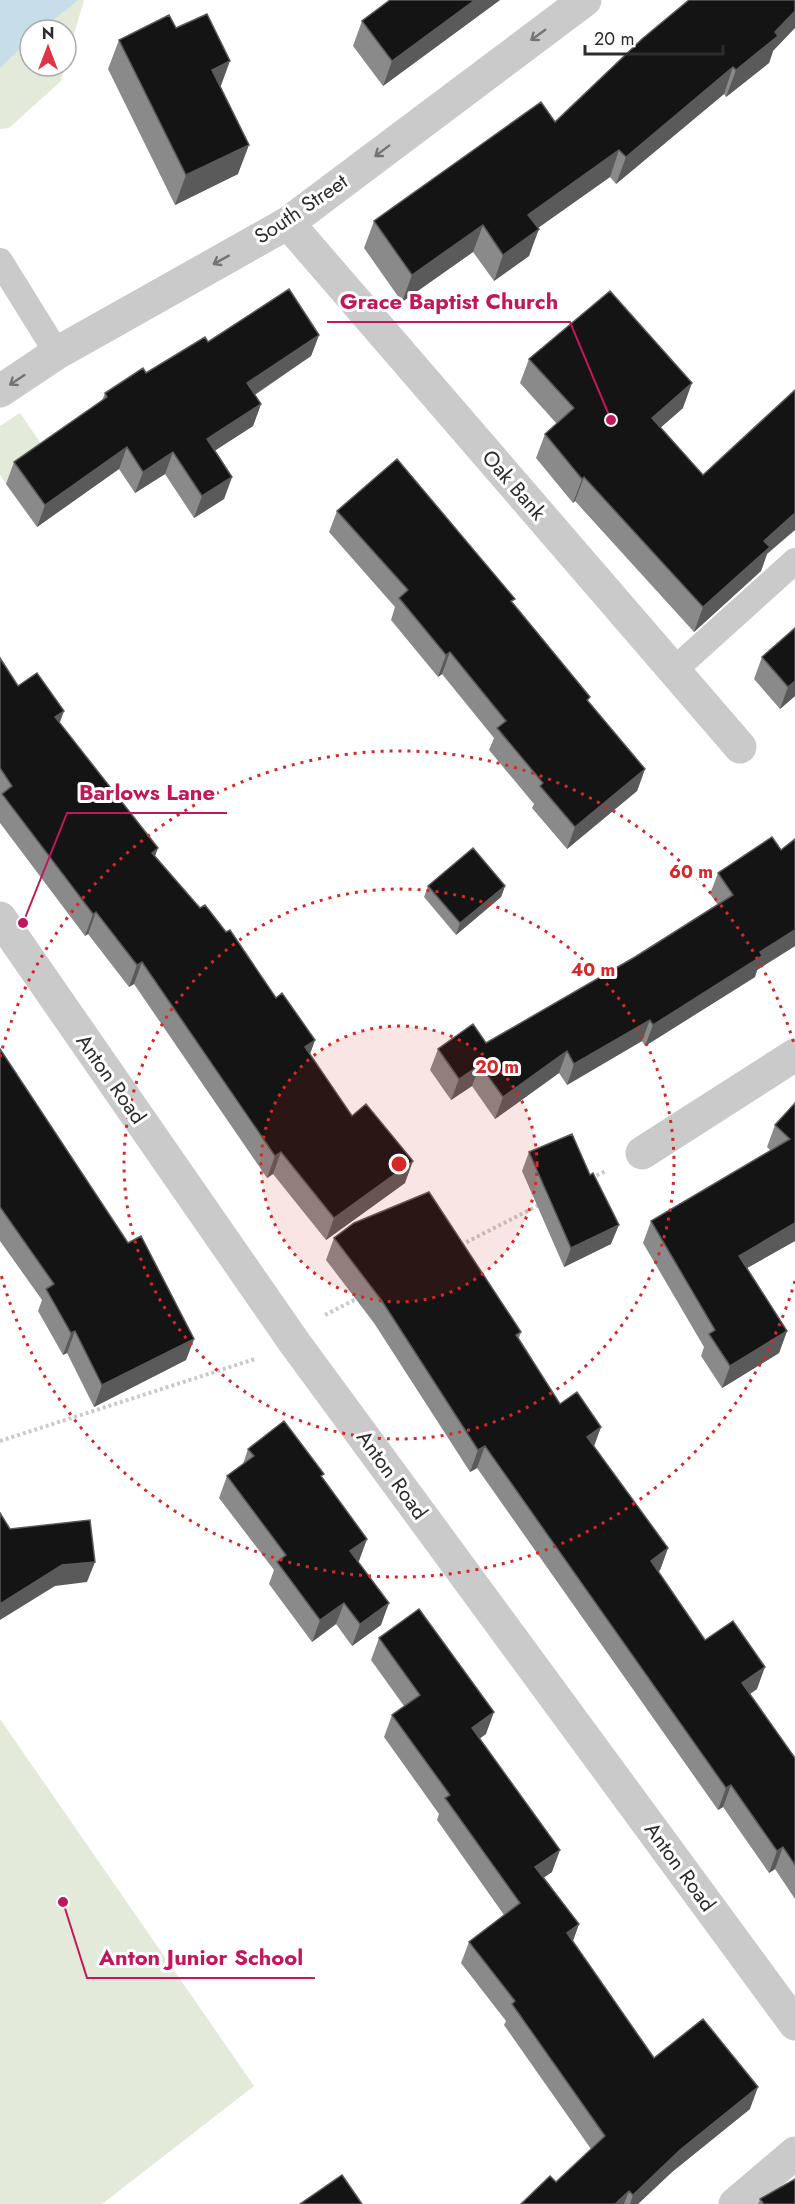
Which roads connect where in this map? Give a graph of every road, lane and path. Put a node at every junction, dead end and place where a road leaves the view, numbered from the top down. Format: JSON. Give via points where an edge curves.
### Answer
{"nodes":[{"id":1,"x":585,"y":0,"type":"edge"},
{"id":2,"x":288,"y":223,"type":"junction"},
{"id":3,"x":0,"y":261,"type":"edge"},
{"id":4,"x":57,"y":353,"type":"junction"},
{"id":5,"x":0,"y":391,"type":"edge"},
{"id":6,"x":795,"y":561,"type":"edge"},
{"id":7,"x":673,"y":671,"type":"junction"},
{"id":8,"x":740,"y":747,"type":"dead end"},
{"id":9,"x":0,"y":918,"type":"edge"},
{"id":10,"x":795,"y":1055,"type":"edge"},
{"id":11,"x":642,"y":1153,"type":"joint"},
{"id":12,"x":582,"y":1183,"type":"edge"},
{"id":13,"x":541,"y":1204,"type":"edge"},
{"id":14,"x":459,"y":1246,"type":"edge"},
{"id":15,"x":366,"y":1294,"type":"edge"},
{"id":16,"x":294,"y":1342,"type":"junction"},
{"id":17,"x":0,"y":1441,"type":"edge"},
{"id":18,"x":795,"y":2024,"type":"edge"},
{"id":19,"x":795,"y":2153,"type":"edge"},
{"id":20,"x":735,"y":2204,"type":"edge"}],
"edges":[{"from":1,"to":2,"type":"street","name":"South Street","one_way":true},
{"from":2,"to":4,"type":"street","name":"South Street","one_way":true},
{"from":2,"to":7,"type":"street","name":"Oak Bank"},
{"from":3,"to":4,"type":"lane"},
{"from":4,"to":5,"type":"street","name":"South Street","one_way":true},
{"from":6,"to":7,"type":"lane"},
{"from":7,"to":8,"type":"street","name":"Oak Bank"},
{"from":9,"to":16,"type":"street","name":"Anton Road"},
{"from":10,"to":11,"type":"street"},
{"from":11,"to":12,"type":"path"},
{"from":13,"to":14,"type":"path"},
{"from":15,"to":16,"type":"path","via":[[325,1315]]},
{"from":16,"to":17,"type":"path","via":[[253,1360]]},
{"from":16,"to":18,"type":"street","name":"Anton Road"},
{"from":19,"to":20,"type":"street"}]}
